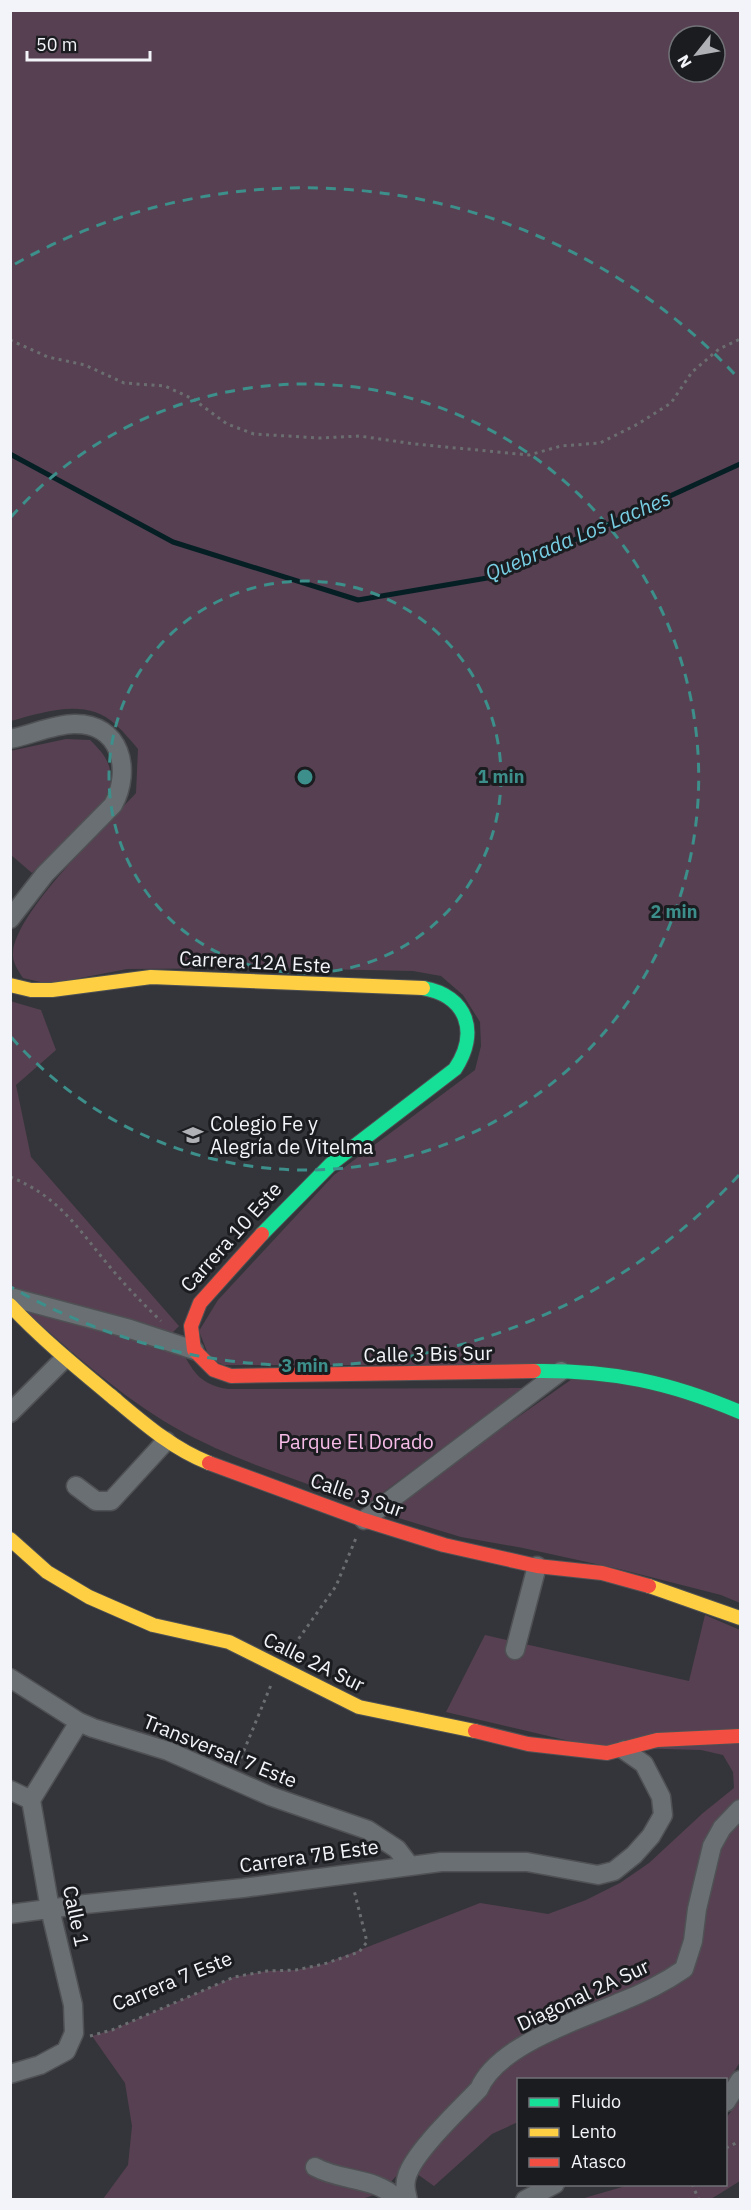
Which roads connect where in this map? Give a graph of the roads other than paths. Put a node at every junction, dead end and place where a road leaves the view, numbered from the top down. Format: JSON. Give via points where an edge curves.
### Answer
{"nodes":[{"id":1,"x":10,"y":739,"type":"edge"},
{"id":2,"x":10,"y":919,"type":"edge"},
{"id":3,"x":10,"y":985,"type":"edge"},
{"id":4,"x":468,"y":1040,"type":"joint"},
{"id":5,"x":10,"y":1297,"type":"edge"},
{"id":6,"x":10,"y":1305,"type":"edge"},
{"id":7,"x":194,"y":1350,"type":"junction"},
{"id":8,"x":64,"y":1359,"type":"junction"},
{"id":9,"x":561,"y":1371,"type":"junction"},
{"id":10,"x":741,"y":1412,"type":"edge"},
{"id":11,"x":10,"y":1413,"type":"edge"},
{"id":12,"x":166,"y":1441,"type":"junction"},
{"id":13,"x":76,"y":1486,"type":"dead end"},
{"id":14,"x":364,"y":1520,"type":"junction"},
{"id":15,"x":10,"y":1539,"type":"edge"},
{"id":16,"x":537,"y":1566,"type":"junction"},
{"id":17,"x":741,"y":1618,"type":"edge"},
{"id":18,"x":515,"y":1650,"type":"dead end"},
{"id":19,"x":10,"y":1678,"type":"edge"},
{"id":20,"x":79,"y":1722,"type":"junction"},
{"id":21,"x":741,"y":1736,"type":"edge"},
{"id":22,"x":624,"y":1750,"type":"junction"},
{"id":23,"x":10,"y":1790,"type":"edge"},
{"id":24,"x":31,"y":1800,"type":"junction"},
{"id":25,"x":741,"y":1809,"type":"edge"},
{"id":26,"x":410,"y":1866,"type":"junction"},
{"id":27,"x":50,"y":1909,"type":"junction"},
{"id":28,"x":10,"y":1914,"type":"edge"},
{"id":29,"x":10,"y":2074,"type":"edge"},
{"id":30,"x":741,"y":2080,"type":"edge"},
{"id":31,"x":727,"y":2101,"type":"edge"},
{"id":32,"x":315,"y":2167,"type":"dead end"},
{"id":33,"x":551,"y":2186,"type":"edge"},
{"id":34,"x":399,"y":2199,"type":"edge"},
{"id":35,"x":408,"y":2199,"type":"edge"},
{"id":36,"x":525,"y":2199,"type":"edge"}],
"edges":[{"from":1,"to":2,"type":"street","via":[[76,723],[92,726],[117,747],[123,764],[118,795],[106,813],[45,874]]},
{"from":3,"to":4,"type":"street","name":"Carrera 12A Este","via":[[50,991],[151,977],[425,988],[448,996],[460,1008],[467,1023]]},
{"from":4,"to":7,"type":"street","name":"Carrera 10 Este","via":[[455,1069],[331,1164],[205,1296],[190,1326]]},
{"from":5,"to":7,"type":"street"},
{"from":6,"to":8,"type":"street","name":"Calle 3 Sur"},
{"from":7,"to":9,"type":"street","name":"Calle 3 Bis Sur","via":[[214,1370],[241,1376]]},
{"from":8,"to":11,"type":"street"},
{"from":8,"to":12,"type":"street","name":"Calle 3 Sur"},
{"from":9,"to":10,"type":"street","name":"Calle 3 Bis Sur","via":[[608,1373],[659,1382]]},
{"from":9,"to":14,"type":"street"},
{"from":12,"to":13,"type":"street","via":[[111,1502],[96,1501]]},
{"from":12,"to":14,"type":"street","name":"Calle 3 Sur","via":[[191,1456]]},
{"from":14,"to":16,"type":"street","name":"Calle 3 Sur","via":[[444,1545]]},
{"from":15,"to":22,"type":"street","name":"Calle 2A Sur","via":[[47,1572],[89,1597],[153,1625],[229,1642],[336,1697],[372,1710],[528,1744],[607,1753]]},
{"from":16,"to":17,"type":"street","name":"Calle 3 Sur","via":[[602,1573],[668,1591]]},
{"from":16,"to":18,"type":"street"},
{"from":19,"to":20,"type":"street","name":"Transversal 7 Este"},
{"from":20,"to":24,"type":"street"},
{"from":20,"to":26,"type":"street","name":"Transversal 7 Este","via":[[168,1751],[270,1796],[368,1830],[397,1849]]},
{"from":21,"to":22,"type":"street","via":[[657,1740]]},
{"from":22,"to":26,"type":"street","name":"Carrera 7B Este","via":[[644,1764],[661,1797],[663,1815],[651,1836],[614,1871],[598,1875],[527,1862]]},
{"from":23,"to":24,"type":"street"},
{"from":24,"to":27,"type":"street","name":"Calle 1"},
{"from":25,"to":35,"type":"street","name":"Diagonal 2A Sur","via":[[722,1828],[712,1846],[684,1969],[652,1988],[533,2040],[495,2066],[411,2166],[405,2188]]},
{"from":26,"to":27,"type":"street","name":"Carrera 7B Este"},
{"from":27,"to":28,"type":"street","name":"Carrera 7B Este"},
{"from":27,"to":29,"type":"street","name":"Calle 1","via":[[73,2005],[74,2033],[66,2051]]},
{"from":30,"to":31,"type":"street"},
{"from":32,"to":34,"type":"street","via":[[328,2175],[369,2182]]},
{"from":33,"to":36,"type":"street"}]}
